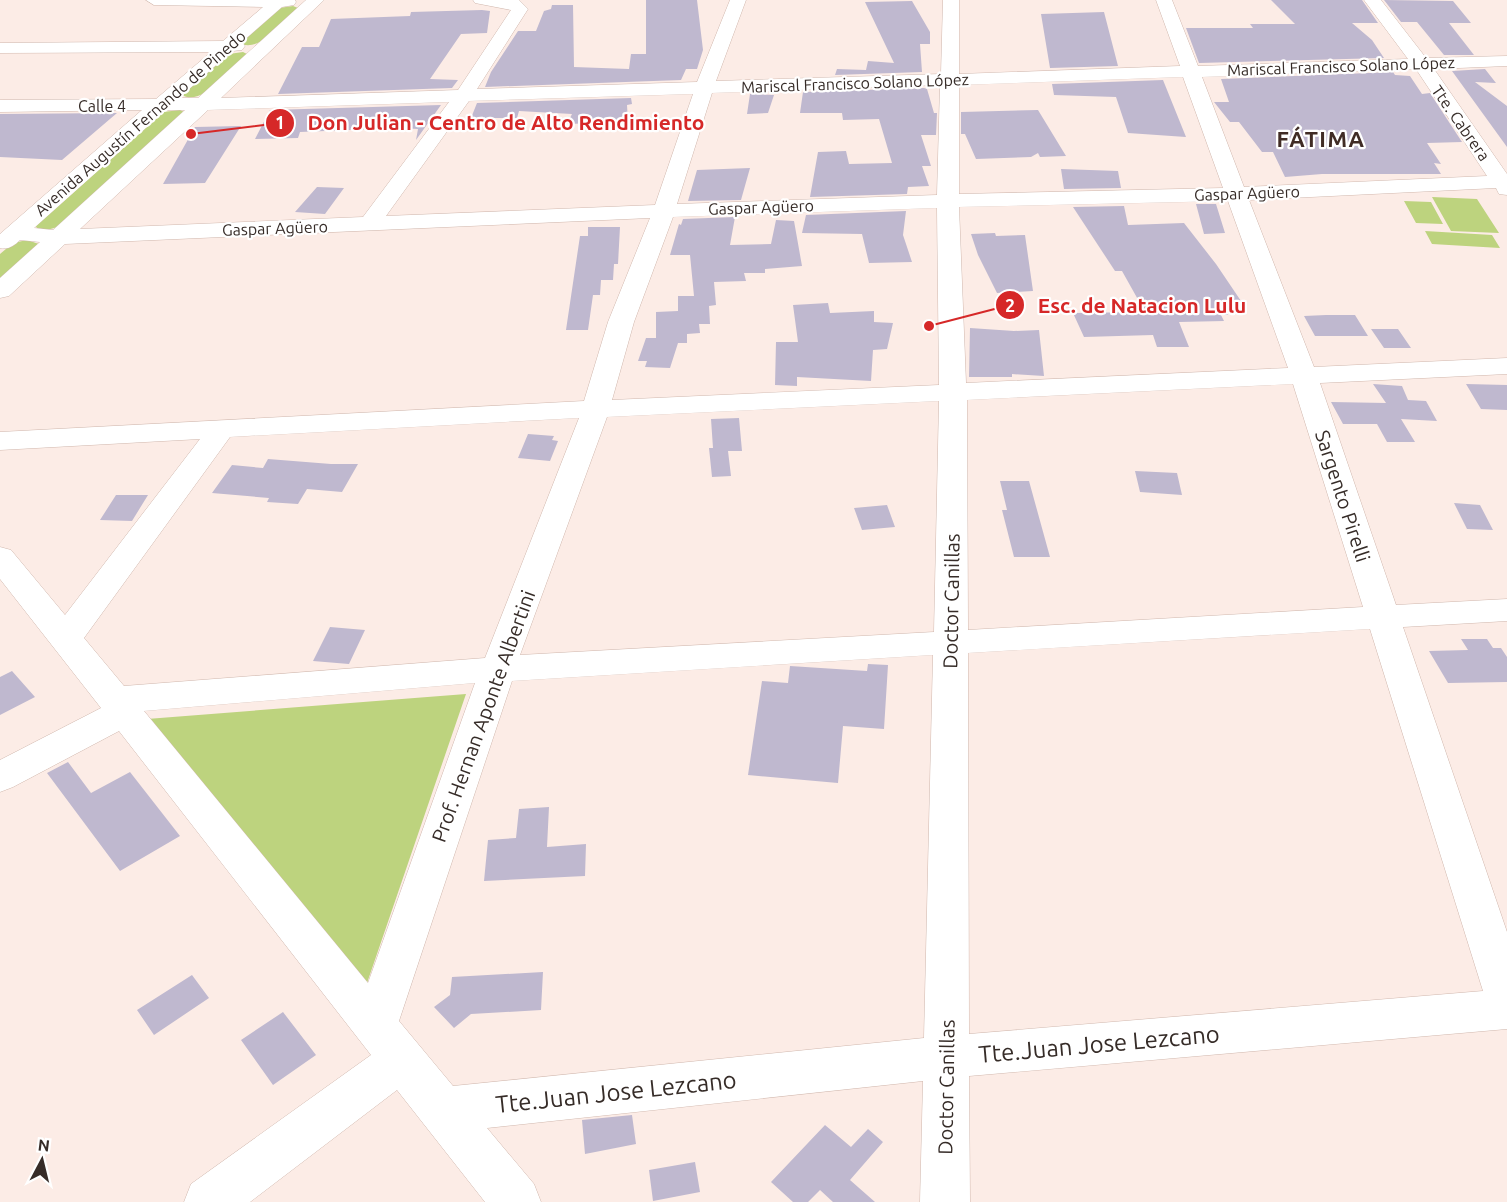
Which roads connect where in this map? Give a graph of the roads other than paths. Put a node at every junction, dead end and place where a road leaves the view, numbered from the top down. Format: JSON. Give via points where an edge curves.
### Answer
{"nodes":[{"id":1,"x":154,"y":0,"type":"edge"},
{"id":2,"x":481,"y":0,"type":"edge"},
{"id":3,"x":738,"y":0,"type":"edge"},
{"id":4,"x":951,"y":0,"type":"edge"},
{"id":5,"x":1164,"y":0,"type":"edge"},
{"id":6,"x":1372,"y":0,"type":"edge"},
{"id":7,"x":279,"y":1,"type":"edge"},
{"id":8,"x":315,"y":1,"type":"edge"},
{"id":9,"x":228,"y":46,"type":"junction"},
{"id":10,"x":264,"y":47,"type":"junction"},
{"id":11,"x":0,"y":48,"type":"edge"},
{"id":12,"x":1507,"y":61,"type":"edge"},
{"id":13,"x":1420,"y":64,"type":"junction"},
{"id":14,"x":1192,"y":72,"type":"junction"},
{"id":15,"x":948,"y":80,"type":"junction"},
{"id":16,"x":704,"y":88,"type":"junction"},
{"id":17,"x":463,"y":96,"type":"junction"},
{"id":18,"x":204,"y":104,"type":"junction"},
{"id":19,"x":160,"y":105,"type":"junction"},
{"id":20,"x":0,"y":106,"type":"edge"},
{"id":21,"x":1505,"y":184,"type":"edge"},
{"id":22,"x":1237,"y":194,"type":"junction"},
{"id":23,"x":948,"y":201,"type":"junction"},
{"id":24,"x":664,"y":211,"type":"junction"},
{"id":25,"x":369,"y":224,"type":"junction"},
{"id":26,"x":60,"y":237,"type":"junction"},
{"id":27,"x":7,"y":240,"type":"edge"},
{"id":28,"x":0,"y":291,"type":"edge"},
{"id":29,"x":1507,"y":366,"type":"edge"},
{"id":30,"x":1304,"y":376,"type":"junction"},
{"id":31,"x":953,"y":394,"type":"junction"},
{"id":32,"x":596,"y":409,"type":"junction"},
{"id":33,"x":222,"y":429,"type":"junction"},
{"id":34,"x":0,"y":441,"type":"edge"},
{"id":35,"x":0,"y":557,"type":"edge"},
{"id":36,"x":1507,"y":610,"type":"edge"},
{"id":37,"x":1382,"y":617,"type":"junction"},
{"id":38,"x":65,"y":639,"type":"junction"},
{"id":39,"x":950,"y":643,"type":"junction"},
{"id":40,"x":498,"y":669,"type":"junction"},
{"id":41,"x":119,"y":706,"type":"junction"},
{"id":42,"x":0,"y":777,"type":"edge"},
{"id":43,"x":1507,"y":996,"type":"edge"},
{"id":44,"x":1507,"y":1009,"type":"edge"},
{"id":45,"x":388,"y":1042,"type":"junction"},
{"id":46,"x":946,"y":1057,"type":"junction"},
{"id":47,"x":441,"y":1110,"type":"junction"},
{"id":48,"x":209,"y":1202,"type":"edge"},
{"id":49,"x":516,"y":1202,"type":"edge"},
{"id":50,"x":945,"y":1202,"type":"edge"}],
"edges":[{"from":1,"to":7,"type":"street"},
{"from":2,"to":17,"type":"street","via":[[515,4],[520,9]]},
{"from":3,"to":16,"type":"street"},
{"from":4,"to":15,"type":"street","name":"Doctor Canillas"},
{"from":5,"to":14,"type":"street","name":"Sargento Pirelli"},
{"from":6,"to":13,"type":"street","name":"Tte. Cabrera"},
{"from":7,"to":8,"type":"street"},
{"from":7,"to":9,"type":"street","name":"Avenida Augustín Fernando de Pinedo"},
{"from":8,"to":10,"type":"street","name":"Avenida Augustín Fernando de Pinedo"},
{"from":9,"to":10,"type":"street"},
{"from":9,"to":11,"type":"street"},
{"from":9,"to":19,"type":"street","name":"Avenida Augustín Fernando de Pinedo"},
{"from":10,"to":18,"type":"street","name":"Avenida Augustín Fernando de Pinedo"},
{"from":12,"to":13,"type":"street","name":"Mariscal Francisco Solano López"},
{"from":13,"to":14,"type":"street","name":"Mariscal Francisco Solano López"},
{"from":13,"to":21,"type":"street","name":"Tte. Cabrera"},
{"from":14,"to":15,"type":"street","name":"Mariscal Francisco Solano López"},
{"from":14,"to":22,"type":"street","name":"Sargento Pirelli"},
{"from":15,"to":16,"type":"street","name":"Mariscal Francisco Solano López"},
{"from":15,"to":23,"type":"street","name":"Doctor Canillas"},
{"from":16,"to":17,"type":"street","name":"Mariscal Francisco Solano López"},
{"from":16,"to":24,"type":"street"},
{"from":17,"to":18,"type":"street","name":"Mariscal Francisco Solano López"},
{"from":17,"to":25,"type":"street"},
{"from":18,"to":19,"type":"street","name":"Calle 4"},
{"from":18,"to":26,"type":"street","name":"Avenida Augustín Fernando de Pinedo"},
{"from":19,"to":20,"type":"street","name":"Calle 4"},
{"from":19,"to":27,"type":"street","name":"Avenida Augustín Fernando de Pinedo"},
{"from":21,"to":22,"type":"street","name":"Gaspar Agüero"},
{"from":22,"to":23,"type":"street","name":"Gaspar Agüero"},
{"from":22,"to":30,"type":"street","name":"Sargento Pirelli"},
{"from":23,"to":24,"type":"street","name":"Gaspar Agüero"},
{"from":23,"to":31,"type":"street","name":"Doctor Canillas"},
{"from":24,"to":25,"type":"street","name":"Gaspar Agüero"},
{"from":24,"to":32,"type":"street","name":"Prof. Hernan Aponte Albertini","via":[[621,322]]},
{"from":25,"to":26,"type":"street","name":"Gaspar Agüero"},
{"from":26,"to":27,"type":"street","name":"Gaspar Agüero"},
{"from":26,"to":28,"type":"street","name":"Avenida Augustín Fernando de Pinedo"},
{"from":29,"to":30,"type":"street"},
{"from":30,"to":31,"type":"street"},
{"from":30,"to":37,"type":"street","name":"Sargento Pirelli"},
{"from":31,"to":32,"type":"street"},
{"from":31,"to":39,"type":"street","name":"Doctor Canillas"},
{"from":32,"to":33,"type":"street"},
{"from":32,"to":40,"type":"street","name":"Prof. Hernan Aponte Albertini"},
{"from":33,"to":34,"type":"street"},
{"from":33,"to":38,"type":"street"},
{"from":35,"to":38,"type":"street"},
{"from":36,"to":37,"type":"street"},
{"from":37,"to":39,"type":"street"},
{"from":37,"to":43,"type":"street","name":"Sargento Pirelli"},
{"from":38,"to":41,"type":"street"},
{"from":39,"to":40,"type":"street"},
{"from":39,"to":46,"type":"street","name":"Doctor Canillas"},
{"from":40,"to":41,"type":"street"},
{"from":40,"to":45,"type":"street","name":"Prof. Hernan Aponte Albertini"},
{"from":41,"to":42,"type":"street"},
{"from":41,"to":45,"type":"street"},
{"from":44,"to":46,"type":"street","name":"Tte.Juan Jose Lezcano"},
{"from":45,"to":47,"type":"street"},
{"from":45,"to":48,"type":"street"},
{"from":46,"to":47,"type":"street","name":"Tte.Juan Jose Lezcano"},
{"from":46,"to":50,"type":"street","name":"Doctor Canillas"},
{"from":47,"to":49,"type":"street"}]}
